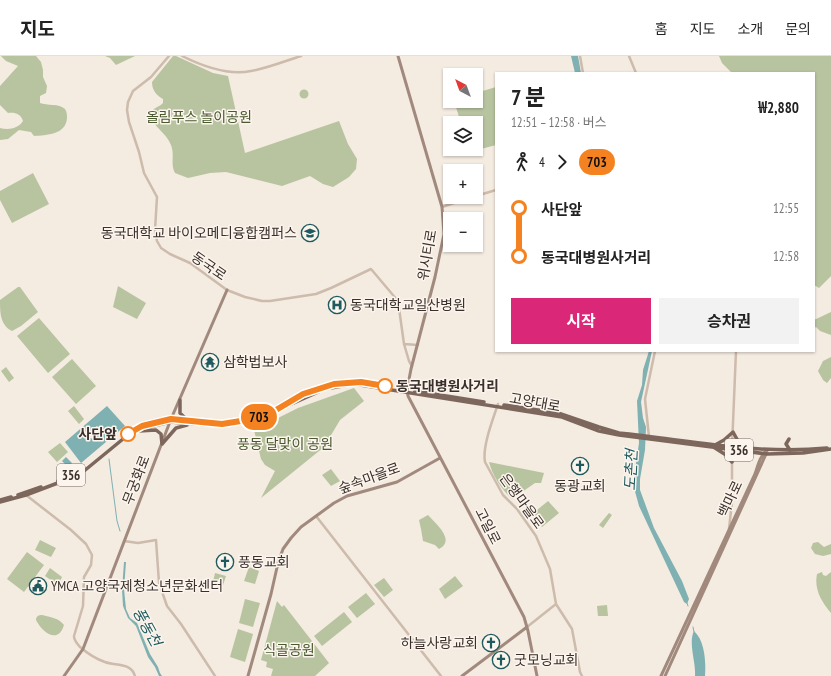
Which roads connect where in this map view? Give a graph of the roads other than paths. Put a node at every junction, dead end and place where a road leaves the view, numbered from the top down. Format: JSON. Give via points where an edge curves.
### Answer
{"nodes":[{"id":1,"x":169,"y":56,"type":"edge"},
{"id":2,"x":182,"y":56,"type":"edge"},
{"id":3,"x":301,"y":56,"type":"edge"},
{"id":4,"x":398,"y":56,"type":"edge"},
{"id":5,"x":580,"y":56,"type":"edge"},
{"id":6,"x":629,"y":56,"type":"edge"},
{"id":7,"x":583,"y":72,"type":"edge"},
{"id":8,"x":636,"y":72,"type":"edge"},
{"id":9,"x":495,"y":190,"type":"edge"},
{"id":10,"x":483,"y":194,"type":"edge"},
{"id":11,"x":451,"y":204,"type":"edge"},
{"id":12,"x":442,"y":207,"type":"junction"},
{"id":13,"x":227,"y":290,"type":"junction"},
{"id":14,"x":404,"y":344,"type":"junction"},
{"id":15,"x":418,"y":345,"type":"junction"},
{"id":16,"x":654,"y":352,"type":"edge"},
{"id":17,"x":736,"y":352,"type":"edge"},
{"id":18,"x":412,"y":366,"type":"junction"},
{"id":19,"x":407,"y":391,"type":"junction"},
{"id":20,"x":180,"y":400,"type":"junction"},
{"id":21,"x":498,"y":405,"type":"junction"},
{"id":22,"x":171,"y":421,"type":"junction"},
{"id":23,"x":196,"y":423,"type":"junction"},
{"id":24,"x":136,"y":431,"type":"junction"},
{"id":25,"x":733,"y":432,"type":"junction"},
{"id":26,"x":648,"y":437,"type":"junction"},
{"id":27,"x":789,"y":439,"type":"dead end"},
{"id":28,"x":162,"y":444,"type":"junction"},
{"id":29,"x":714,"y":446,"type":"junction"},
{"id":30,"x":732,"y":448,"type":"junction"},
{"id":31,"x":831,"y":448,"type":"edge"},
{"id":32,"x":747,"y":449,"type":"junction"},
{"id":33,"x":790,"y":450,"type":"junction"},
{"id":34,"x":766,"y":452,"type":"junction"},
{"id":35,"x":440,"y":458,"type":"junction"},
{"id":36,"x":732,"y":462,"type":"junction"},
{"id":37,"x":25,"y":494,"type":"junction"},
{"id":38,"x":0,"y":501,"type":"edge"},
{"id":39,"x":316,"y":516,"type":"junction"},
{"id":40,"x":729,"y":529,"type":"junction"},
{"id":41,"x":730,"y":533,"type":"junction"},
{"id":42,"x":124,"y":541,"type":"junction"},
{"id":43,"x":556,"y":604,"type":"junction"},
{"id":44,"x":527,"y":627,"type":"junction"},
{"id":45,"x":83,"y":649,"type":"junction"},
{"id":46,"x":64,"y":676,"type":"edge"},
{"id":47,"x":135,"y":676,"type":"edge"},
{"id":48,"x":215,"y":676,"type":"edge"},
{"id":49,"x":248,"y":676,"type":"edge"},
{"id":50,"x":441,"y":676,"type":"edge"},
{"id":51,"x":462,"y":676,"type":"edge"},
{"id":52,"x":537,"y":676,"type":"edge"},
{"id":53,"x":582,"y":676,"type":"edge"},
{"id":54,"x":661,"y":676,"type":"edge"},
{"id":55,"x":665,"y":676,"type":"edge"}],
"edges":[{"from":1,"to":13,"type":"street","name":"동국로","via":[[151,77],[133,91],[127,106],[128,122],[144,173],[157,197],[156,238],[161,248],[190,263]]},
{"from":2,"to":3,"type":"street","via":[[210,67],[238,72]]},
{"from":4,"to":12,"type":"main road","name":"위시티로"},
{"from":5,"to":7,"type":"street"},
{"from":6,"to":8,"type":"street"},
{"from":9,"to":10,"type":"street"},
{"from":11,"to":12,"type":"street"},
{"from":12,"to":15,"type":"main road","name":"위시티로","via":[[444,234]]},
{"from":13,"to":14,"type":"street","name":"동국로","via":[[245,297],[270,301],[323,292],[371,269],[398,301]]},
{"from":13,"to":20,"type":"main road","name":"무궁화로"},
{"from":14,"to":15,"type":"street"},
{"from":14,"to":18,"type":"street","name":"동국로"},
{"from":15,"to":18,"type":"main road","name":"위시티로"},
{"from":16,"to":26,"type":"street","via":[[645,399]]},
{"from":17,"to":25,"type":"street"},
{"from":18,"to":19,"type":"main road","name":"위시티로"},
{"from":19,"to":21,"type":"main road","name":"고양대로","number":"356"},
{"from":19,"to":23,"type":"main road","name":"고양대로","via":[[362,385],[334,387],[258,419],[223,426]]},
{"from":19,"to":35,"type":"main road","name":"고일로"},
{"from":20,"to":22,"type":"main road","name":"무궁화로"},
{"from":20,"to":23,"type":"main road","via":[[180,414]]},
{"from":21,"to":26,"type":"main road","name":"고양대로","number":"356","via":[[558,413],[603,429]]},
{"from":21,"to":43,"type":"street","name":"은행마을로","via":[[485,448],[485,462],[503,495],[517,509],[536,536],[550,569]]},
{"from":22,"to":23,"type":"main road","name":"고양대로"},
{"from":22,"to":24,"type":"main road","name":"고양대로"},
{"from":22,"to":28,"type":"main road","name":"무궁화로"},
{"from":22,"to":37,"type":"main road","name":"고양대로","number":"356","via":[[135,430],[115,442],[82,470]]},
{"from":23,"to":28,"type":"main road","via":[[177,427]]},
{"from":24,"to":28,"type":"main road","via":[[156,430],[161,434]]},
{"from":24,"to":37,"type":"main road","name":"고양대로","via":[[119,441],[84,471]]},
{"from":25,"to":29,"type":"main road"},
{"from":25,"to":30,"type":"street"},
{"from":25,"to":32,"type":"main road"},
{"from":26,"to":29,"type":"main road","number":"356"},
{"from":27,"to":33,"type":"main road","via":[[786,444]]},
{"from":28,"to":42,"type":"main road","name":"무궁화로"},
{"from":29,"to":30,"type":"main road","number":"356"},
{"from":29,"to":36,"type":"main road"},
{"from":30,"to":32,"type":"main road","number":"356"},
{"from":30,"to":34,"type":"main road","number":"356"},
{"from":30,"to":36,"type":"street"},
{"from":31,"to":33,"type":"main road","number":"356"},
{"from":31,"to":34,"type":"main road","number":"356","via":[[803,453]]},
{"from":32,"to":34,"type":"main road","number":"356"},
{"from":33,"to":34,"type":"main road","number":"356"},
{"from":34,"to":40,"type":"main road","name":"백마로"},
{"from":34,"to":41,"type":"main road","name":"백마로"},
{"from":35,"to":39,"type":"main road","name":"숲속마을로","via":[[396,482],[347,496]]},
{"from":35,"to":44,"type":"main road","name":"고일로","via":[[518,604]]},
{"from":36,"to":40,"type":"street"},
{"from":37,"to":38,"type":"main road","name":"고양대로","number":"356"},
{"from":37,"to":45,"type":"street","via":[[80,538],[92,555],[91,565],[84,577],[83,606],[73,637]]},
{"from":39,"to":49,"type":"main road","name":"숲속마을로","via":[[291,538],[283,549]]},
{"from":39,"to":50,"type":"street"},
{"from":40,"to":41,"type":"street"},
{"from":40,"to":54,"type":"main road","name":"백마로"},
{"from":41,"to":55,"type":"main road","name":"백마로"},
{"from":42,"to":45,"type":"main road","name":"무궁화로"},
{"from":42,"to":48,"type":"street","via":[[138,543],[156,540],[159,583],[167,606]]},
{"from":43,"to":44,"type":"street"},
{"from":43,"to":53,"type":"street","name":"은행마을로","via":[[572,629]]},
{"from":44,"to":51,"type":"main road"},
{"from":44,"to":52,"type":"main road","name":"고일로"},
{"from":45,"to":46,"type":"main road","name":"무궁화로"},
{"from":45,"to":47,"type":"street","via":[[105,662],[127,667]]}]}
